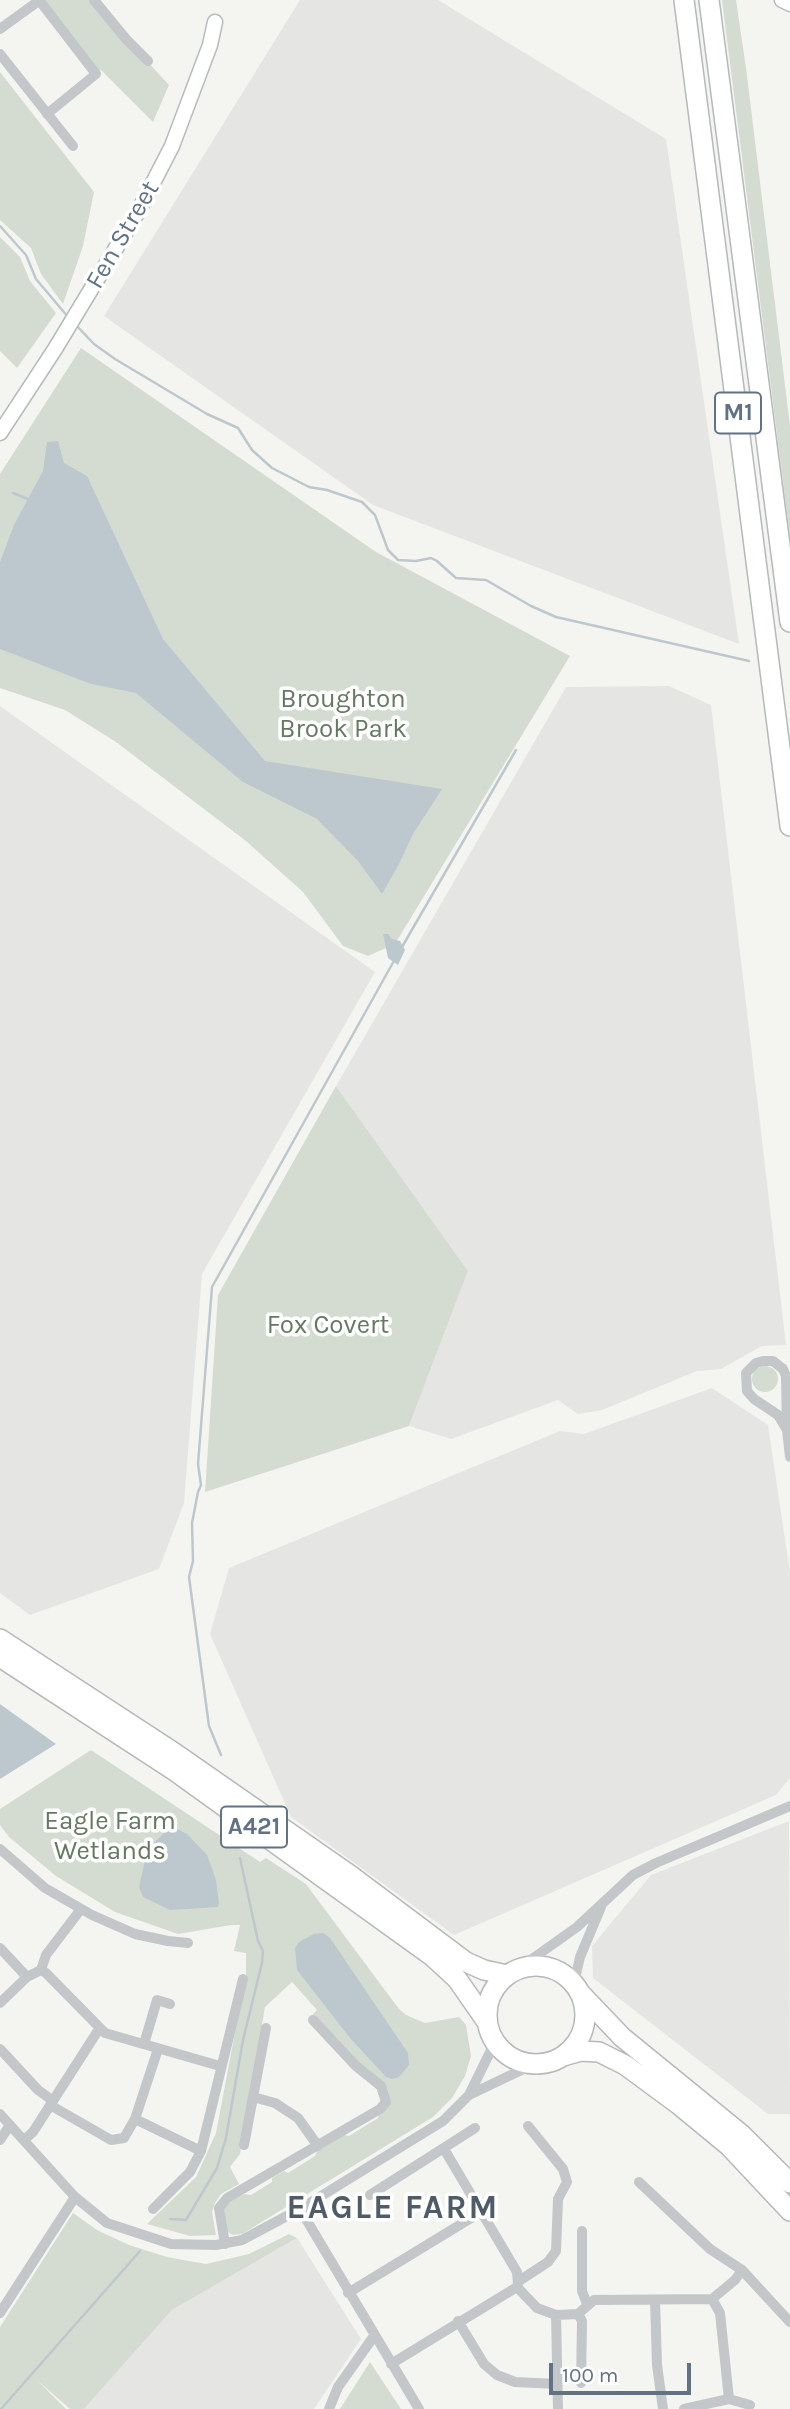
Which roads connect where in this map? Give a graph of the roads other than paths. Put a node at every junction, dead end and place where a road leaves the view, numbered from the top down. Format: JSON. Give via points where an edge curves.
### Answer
{"nodes":[{"id":1,"x":39,"y":0,"type":"edge"},
{"id":2,"x":94,"y":0,"type":"edge"},
{"id":3,"x":684,"y":0,"type":"edge"},
{"id":4,"x":709,"y":0,"type":"edge"},
{"id":5,"x":782,"y":0,"type":"edge"},
{"id":6,"x":790,"y":4,"type":"edge"},
{"id":7,"x":215,"y":22,"type":"dead end"},
{"id":8,"x":0,"y":29,"type":"edge"},
{"id":9,"x":0,"y":54,"type":"edge"},
{"id":10,"x":148,"y":61,"type":"dead end"},
{"id":11,"x":47,"y":114,"type":"junction"},
{"id":12,"x":73,"y":146,"type":"dead end"},
{"id":13,"x":0,"y":433,"type":"edge"},
{"id":14,"x":790,"y":622,"type":"edge"},
{"id":15,"x":790,"y":826,"type":"edge"},
{"id":16,"x":785,"y":1390,"type":"junction"},
{"id":17,"x":761,"y":1402,"type":"junction"},
{"id":18,"x":787,"y":1430,"type":"junction"},
{"id":19,"x":790,"y":1457,"type":"edge"},
{"id":20,"x":0,"y":1639,"type":"edge"},
{"id":21,"x":0,"y":1657,"type":"edge"},
{"id":22,"x":790,"y":1806,"type":"edge"},
{"id":23,"x":0,"y":1849,"type":"edge"},
{"id":24,"x":602,"y":1905,"type":"junction"},
{"id":25,"x":81,"y":1909,"type":"junction"},
{"id":26,"x":188,"y":1943,"type":"dead end"},
{"id":27,"x":0,"y":1948,"type":"edge"},
{"id":28,"x":41,"y":1970,"type":"junction"},
{"id":29,"x":513,"y":1972,"type":"junction"},
{"id":30,"x":27,"y":1977,"type":"junction"},
{"id":31,"x":243,"y":1979,"type":"dead end"},
{"id":32,"x":577,"y":1988,"type":"junction"},
{"id":33,"x":0,"y":2003,"type":"edge"},
{"id":34,"x":170,"y":2004,"type":"dead end"},
{"id":35,"x":313,"y":2020,"type":"dead end"},
{"id":36,"x":487,"y":2022,"type":"junction"},
{"id":37,"x":266,"y":2028,"type":"dead end"},
{"id":38,"x":99,"y":2029,"type":"junction"},
{"id":39,"x":495,"y":2042,"type":"junction"},
{"id":40,"x":144,"y":2044,"type":"junction"},
{"id":41,"x":0,"y":2049,"type":"edge"},
{"id":42,"x":158,"y":2049,"type":"junction"},
{"id":43,"x":563,"y":2056,"type":"junction"},
{"id":44,"x":534,"y":2064,"type":"junction"},
{"id":45,"x":220,"y":2066,"type":"junction"},
{"id":46,"x":469,"y":2095,"type":"junction"},
{"id":47,"x":253,"y":2097,"type":"junction"},
{"id":48,"x":51,"y":2102,"type":"junction"},
{"id":49,"x":0,"y":2114,"type":"edge"},
{"id":50,"x":135,"y":2119,"type":"junction"},
{"id":51,"x":10,"y":2125,"type":"junction"},
{"id":52,"x":528,"y":2126,"type":"dead end"},
{"id":53,"x":475,"y":2128,"type":"dead end"},
{"id":54,"x":0,"y":2140,"type":"edge"},
{"id":55,"x":24,"y":2140,"type":"junction"},
{"id":56,"x":244,"y":2145,"type":"dead end"},
{"id":57,"x":318,"y":2146,"type":"junction"},
{"id":58,"x":444,"y":2149,"type":"junction"},
{"id":59,"x":201,"y":2151,"type":"junction"},
{"id":60,"x":639,"y":2182,"type":"dead end"},
{"id":61,"x":790,"y":2183,"type":"edge"},
{"id":62,"x":370,"y":2195,"type":"dead end"},
{"id":63,"x":75,"y":2197,"type":"junction"},
{"id":64,"x":153,"y":2209,"type":"dead end"},
{"id":65,"x":300,"y":2209,"type":"junction"},
{"id":66,"x":790,"y":2211,"type":"edge"},
{"id":67,"x":481,"y":2212,"type":"junction"},
{"id":68,"x":582,"y":2231,"type":"dead end"},
{"id":69,"x":225,"y":2244,"type":"junction"},
{"id":70,"x":742,"y":2270,"type":"junction"},
{"id":71,"x":518,"y":2284,"type":"junction"},
{"id":72,"x":348,"y":2293,"type":"junction"},
{"id":73,"x":712,"y":2299,"type":"junction"},
{"id":74,"x":655,"y":2300,"type":"junction"},
{"id":75,"x":587,"y":2304,"type":"junction"},
{"id":76,"x":0,"y":2313,"type":"edge"},
{"id":77,"x":578,"y":2314,"type":"junction"},
{"id":78,"x":556,"y":2315,"type":"junction"},
{"id":79,"x":458,"y":2321,"type":"junction"},
{"id":80,"x":790,"y":2322,"type":"edge"},
{"id":81,"x":374,"y":2336,"type":"junction"},
{"id":82,"x":391,"y":2364,"type":"junction"},
{"id":83,"x":581,"y":2383,"type":"dead end"},
{"id":84,"x":557,"y":2384,"type":"junction"},
{"id":85,"x":729,"y":2399,"type":"junction"},
{"id":86,"x":750,"y":2405,"type":"dead end"},
{"id":87,"x":329,"y":2409,"type":"edge"},
{"id":88,"x":419,"y":2409,"type":"edge"},
{"id":89,"x":558,"y":2409,"type":"edge"},
{"id":90,"x":663,"y":2409,"type":"edge"},
{"id":91,"x":684,"y":2409,"type":"edge"}],
"edges":[{"from":1,"to":8,"type":"street"},
{"from":1,"to":11,"type":"street","via":[[96,74]]},
{"from":2,"to":10,"type":"street"},
{"from":3,"to":15,"type":"highway","number":"M1"},
{"from":4,"to":14,"type":"highway","number":"M1"},
{"from":5,"to":6,"type":"street"},
{"from":7,"to":13,"type":"street","name":"Fen Street","via":[[172,146],[134,219]]},
{"from":9,"to":11,"type":"street"},
{"from":11,"to":12,"type":"street"},
{"from":16,"to":17,"type":"street","via":[[774,1401]]},
{"from":16,"to":17,"type":"street","via":[[786,1376],[780,1366],[766,1360],[755,1363],[745,1385],[751,1397]]},
{"from":16,"to":18,"type":"street"},
{"from":17,"to":18,"type":"street","via":[[778,1415]]},
{"from":18,"to":19,"type":"street"},
{"from":20,"to":29,"type":"highway","number":"A421","via":[[176,1754],[466,1962],[484,1970]]},
{"from":21,"to":36,"type":"highway","number":"A421","via":[[175,1771],[432,1956],[457,1979]]},
{"from":22,"to":24,"type":"street","via":[[633,1875]]},
{"from":23,"to":25,"type":"street","via":[[45,1888]]},
{"from":24,"to":29,"type":"street"},
{"from":24,"to":32,"type":"street","via":[[580,1957]]},
{"from":25,"to":26,"type":"street","via":[[135,1934]]},
{"from":25,"to":28,"type":"street","via":[[46,1955]]},
{"from":27,"to":30,"type":"street"},
{"from":28,"to":30,"type":"street"},
{"from":28,"to":38,"type":"street"},
{"from":29,"to":32,"type":"highway","via":[[548,1967]]},
{"from":29,"to":36,"type":"highway","via":[[491,1995]]},
{"from":30,"to":33,"type":"street"},
{"from":31,"to":45,"type":"street"},
{"from":32,"to":43,"type":"highway","via":[[584,2004],[582,2034]]},
{"from":32,"to":61,"type":"highway","via":[[622,2037],[741,2134]]},
{"from":34,"to":40,"type":"street","via":[[157,2000]]},
{"from":35,"to":57,"type":"street","via":[[381,2086],[386,2102]]},
{"from":36,"to":39,"type":"highway"},
{"from":37,"to":47,"type":"street"},
{"from":38,"to":40,"type":"street"},
{"from":38,"to":48,"type":"street"},
{"from":39,"to":44,"type":"highway","via":[[519,2061]]},
{"from":39,"to":46,"type":"street"},
{"from":40,"to":42,"type":"street"},
{"from":41,"to":48,"type":"street"},
{"from":42,"to":45,"type":"street"},
{"from":42,"to":50,"type":"street"},
{"from":43,"to":44,"type":"highway"},
{"from":43,"to":66,"type":"highway","via":[[599,2052],[625,2064],[729,2146]]},
{"from":44,"to":46,"type":"street"},
{"from":45,"to":59,"type":"street"},
{"from":46,"to":65,"type":"street","via":[[443,2122]]},
{"from":47,"to":56,"type":"street"},
{"from":47,"to":57,"type":"street","via":[[275,2103],[298,2118]]},
{"from":48,"to":50,"type":"street","via":[[111,2140],[124,2138]]},
{"from":48,"to":55,"type":"street"},
{"from":49,"to":51,"type":"street"},
{"from":50,"to":59,"type":"street"},
{"from":51,"to":54,"type":"street"},
{"from":51,"to":55,"type":"street"},
{"from":52,"to":71,"type":"street","via":[[563,2169],[567,2182],[558,2199],[556,2251]]},
{"from":53,"to":58,"type":"street"},
{"from":55,"to":63,"type":"street"},
{"from":57,"to":69,"type":"street","via":[[227,2198],[219,2207]]},
{"from":58,"to":62,"type":"street"},
{"from":58,"to":67,"type":"street"},
{"from":59,"to":64,"type":"street","via":[[190,2172]]},
{"from":60,"to":70,"type":"street","via":[[710,2249]]},
{"from":63,"to":69,"type":"street","via":[[107,2223],[144,2236],[171,2244]]},
{"from":63,"to":76,"type":"street"},
{"from":65,"to":69,"type":"street","via":[[242,2240]]},
{"from":65,"to":72,"type":"street"},
{"from":67,"to":71,"type":"street","via":[[517,2272]]},
{"from":67,"to":72,"type":"street"},
{"from":68,"to":75,"type":"street","via":[[582,2291]]},
{"from":70,"to":73,"type":"street"},
{"from":70,"to":80,"type":"street"},
{"from":71,"to":78,"type":"street","via":[[537,2308]]},
{"from":71,"to":79,"type":"street"},
{"from":72,"to":81,"type":"street"},
{"from":73,"to":74,"type":"street"},
{"from":73,"to":85,"type":"street","via":[[720,2313]]},
{"from":74,"to":75,"type":"street","via":[[594,2300]]},
{"from":74,"to":90,"type":"street"},
{"from":75,"to":77,"type":"street"},
{"from":77,"to":78,"type":"street"},
{"from":77,"to":83,"type":"street","via":[[582,2321]]},
{"from":78,"to":84,"type":"street"},
{"from":79,"to":82,"type":"street"},
{"from":79,"to":84,"type":"street","via":[[484,2364],[498,2375],[515,2382]]},
{"from":81,"to":82,"type":"street"},
{"from":81,"to":87,"type":"street","via":[[338,2387]]},
{"from":82,"to":88,"type":"street"},
{"from":84,"to":89,"type":"street"},
{"from":85,"to":86,"type":"street"},
{"from":85,"to":91,"type":"street"}]}
